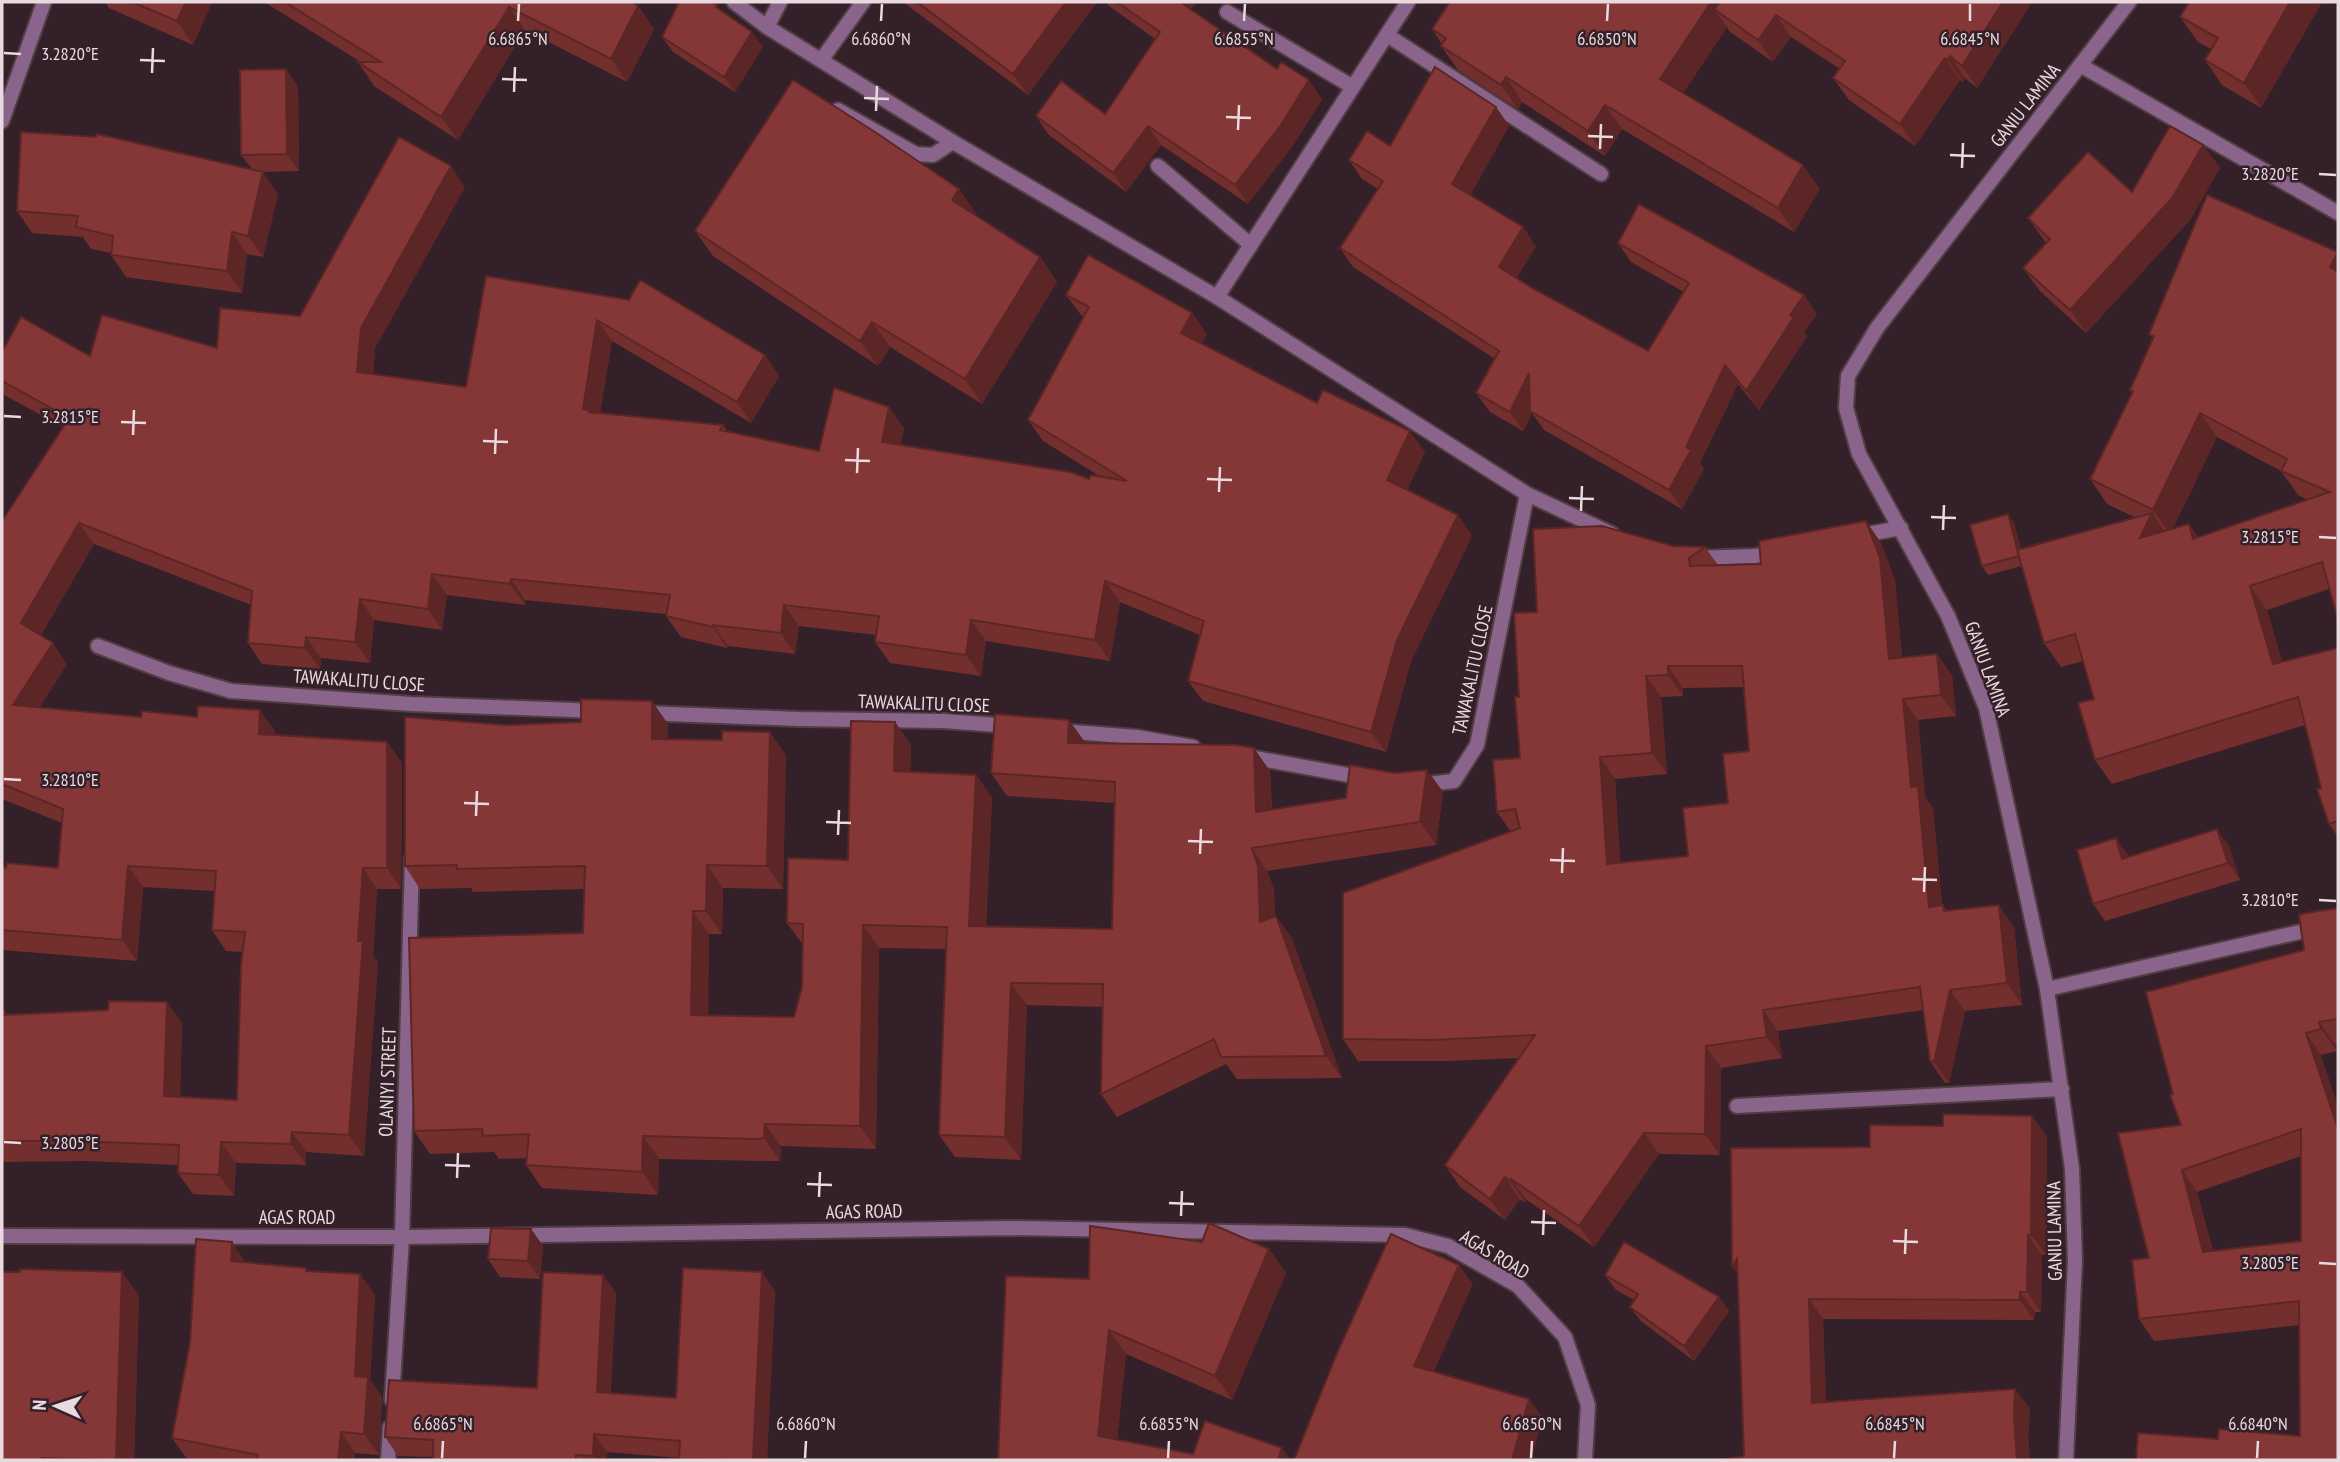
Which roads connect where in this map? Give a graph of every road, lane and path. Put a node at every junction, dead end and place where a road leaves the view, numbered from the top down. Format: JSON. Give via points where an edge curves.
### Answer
{"nodes":[{"id":1,"x":44,"y":2,"type":"edge"},
{"id":2,"x":734,"y":2,"type":"edge"},
{"id":3,"x":780,"y":2,"type":"edge"},
{"id":4,"x":863,"y":2,"type":"edge"},
{"id":5,"x":1408,"y":2,"type":"edge"},
{"id":6,"x":2129,"y":2,"type":"edge"},
{"id":7,"x":1227,"y":12,"type":"dead end"},
{"id":8,"x":767,"y":27,"type":"junction"},
{"id":9,"x":1387,"y":35,"type":"junction"},
{"id":10,"x":822,"y":60,"type":"junction"},
{"id":11,"x":2080,"y":65,"type":"junction"},
{"id":12,"x":1353,"y":87,"type":"junction"},
{"id":13,"x":827,"y":104,"type":"edge"},
{"id":14,"x":2,"y":121,"type":"edge"},
{"id":15,"x":953,"y":142,"type":"junction"},
{"id":16,"x":1158,"y":166,"type":"dead end"},
{"id":17,"x":1601,"y":174,"type":"dead end"},
{"id":18,"x":2338,"y":213,"type":"edge"},
{"id":19,"x":1251,"y":245,"type":"junction"},
{"id":20,"x":1217,"y":297,"type":"junction"},
{"id":21,"x":1527,"y":494,"type":"junction"},
{"id":22,"x":1901,"y":528,"type":"junction"},
{"id":23,"x":1848,"y":538,"type":"edge"},
{"id":24,"x":1623,"y":540,"type":"edge"},
{"id":25,"x":1795,"y":548,"type":"edge"},
{"id":26,"x":1680,"y":555,"type":"edge"},
{"id":27,"x":98,"y":646,"type":"dead end"},
{"id":28,"x":1206,"y":750,"type":"edge"},
{"id":29,"x":1233,"y":754,"type":"edge"},
{"id":30,"x":1384,"y":782,"type":"edge"},
{"id":31,"x":1411,"y":786,"type":"edge"},
{"id":32,"x":412,"y":847,"type":"edge"},
{"id":33,"x":2338,"y":919,"type":"edge"},
{"id":34,"x":2047,"y":989,"type":"junction"},
{"id":35,"x":2062,"y":1089,"type":"junction"},
{"id":36,"x":1737,"y":1106,"type":"dead end"},
{"id":37,"x":2,"y":1236,"type":"edge"},
{"id":38,"x":402,"y":1237,"type":"junction"},
{"id":39,"x":388,"y":1460,"type":"edge"},
{"id":40,"x":1585,"y":1460,"type":"edge"},
{"id":41,"x":2066,"y":1460,"type":"edge"}],
"edges":[{"from":1,"to":14,"type":"street"},
{"from":2,"to":8,"type":"street"},
{"from":3,"to":8,"type":"street"},
{"from":4,"to":10,"type":"street"},
{"from":5,"to":9,"type":"street"},
{"from":6,"to":11,"type":"street","name":"GANIU LAMINA"},
{"from":7,"to":12,"type":"street"},
{"from":8,"to":10,"type":"street"},
{"from":9,"to":12,"type":"street"},
{"from":9,"to":17,"type":"street"},
{"from":10,"to":15,"type":"street"},
{"from":11,"to":18,"type":"street"},
{"from":11,"to":22,"type":"street","name":"GANIU LAMINA","via":[[1877,328],[1848,376],[1846,408],[1859,454]]},
{"from":12,"to":19,"type":"street"},
{"from":13,"to":15,"type":"street","via":[[916,154],[933,155]]},
{"from":15,"to":20,"type":"street"},
{"from":16,"to":19,"type":"street"},
{"from":19,"to":20,"type":"street"},
{"from":20,"to":21,"type":"street"},
{"from":21,"to":24,"type":"street"},
{"from":21,"to":31,"type":"street","name":"TAWAKALITU CLOSE","via":[[1477,745],[1454,781]]},
{"from":22,"to":23,"type":"street"},
{"from":22,"to":34,"type":"street","name":"GANIU LAMINA","via":[[1948,616],[1986,708]]},
{"from":25,"to":26,"type":"street","via":[[1755,556]]},
{"from":27,"to":28,"type":"street","name":"TAWAKALITU CLOSE","via":[[231,691],[411,710],[943,720],[1137,737]]},
{"from":29,"to":30,"type":"street"},
{"from":32,"to":38,"type":"street","name":"OLANIYI STREET"},
{"from":33,"to":34,"type":"street","via":[[2304,931]]},
{"from":34,"to":35,"type":"street","name":"GANIU LAMINA"},
{"from":35,"to":36,"type":"street"},
{"from":35,"to":41,"type":"street","name":"GANIU LAMINA","via":[[2072,1169],[2075,1260]]},
{"from":37,"to":38,"type":"street","name":"AGAS ROAD"},
{"from":38,"to":39,"type":"street","name":"OLANIYI STREET"},
{"from":38,"to":40,"type":"street","name":"AGAS ROAD","via":[[1010,1228],[1405,1235],[1448,1246],[1518,1286],[1565,1338],[1588,1405]]}]}
